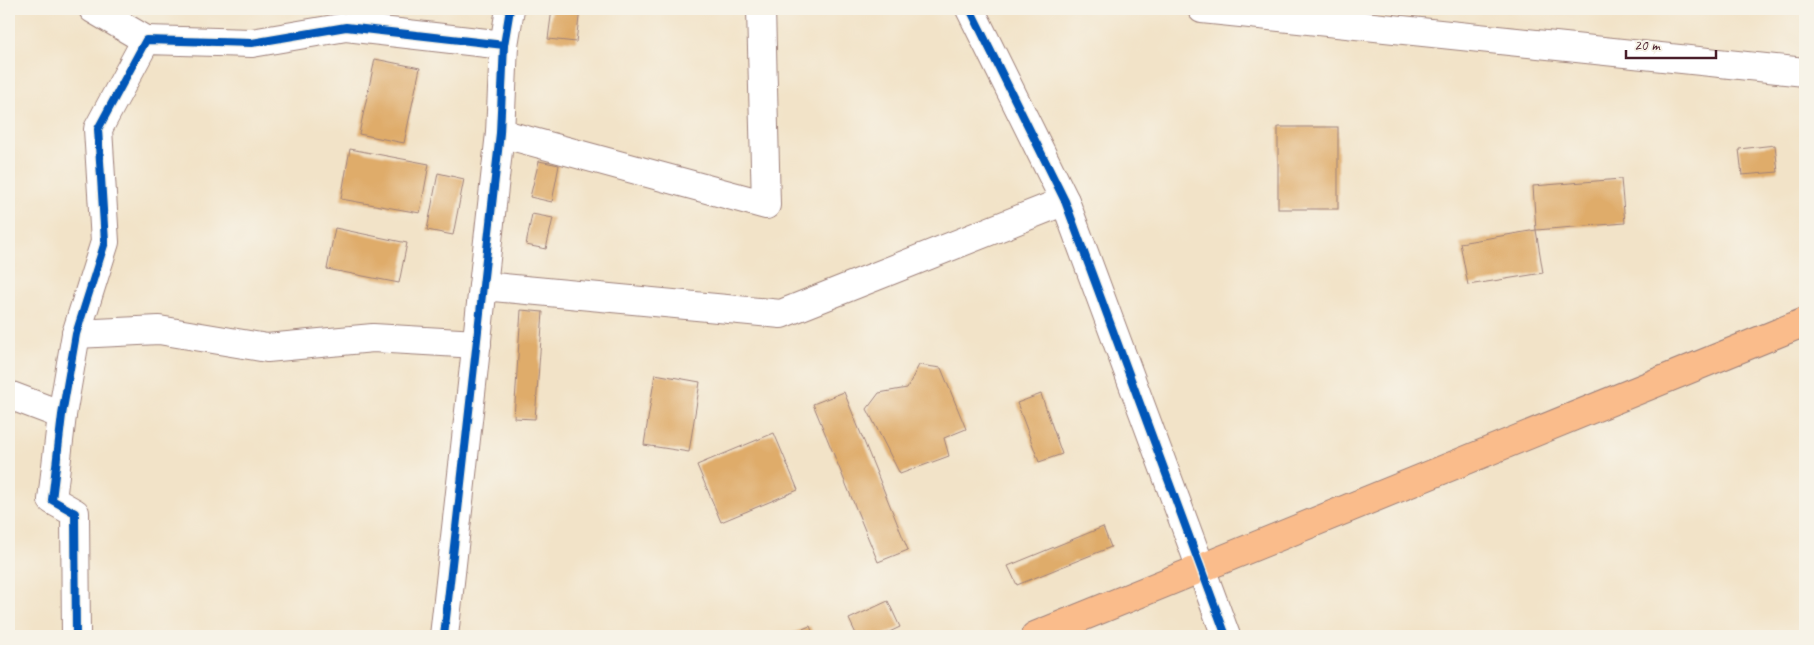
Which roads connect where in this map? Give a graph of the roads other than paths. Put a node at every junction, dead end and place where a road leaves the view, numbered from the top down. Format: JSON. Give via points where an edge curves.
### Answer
{"nodes":[{"id":1,"x":93,"y":9,"type":"edge"},
{"id":2,"x":510,"y":9,"type":"edge"},
{"id":3,"x":761,"y":9,"type":"edge"},
{"id":4,"x":970,"y":9,"type":"edge"},
{"id":5,"x":1202,"y":9,"type":"edge"},
{"id":6,"x":146,"y":40,"type":"junction"},
{"id":7,"x":504,"y":45,"type":"junction"},
{"id":8,"x":1805,"y":72,"type":"edge"},
{"id":9,"x":500,"y":133,"type":"junction"},
{"id":10,"x":1065,"y":201,"type":"junction"},
{"id":11,"x":483,"y":286,"type":"junction"},
{"id":12,"x":1805,"y":322,"type":"edge"},
{"id":13,"x":76,"y":334,"type":"junction"},
{"id":14,"x":476,"y":344,"type":"junction"},
{"id":15,"x":9,"y":395,"type":"edge"},
{"id":16,"x":62,"y":415,"type":"junction"},
{"id":17,"x":1202,"y":568,"type":"junction"},
{"id":18,"x":76,"y":636,"type":"edge"},
{"id":19,"x":444,"y":636,"type":"edge"},
{"id":20,"x":1035,"y":636,"type":"edge"},
{"id":21,"x":1226,"y":636,"type":"edge"}],
"edges":[{"from":1,"to":6,"type":"street"},
{"from":2,"to":7,"type":"street"},
{"from":3,"to":9,"type":"street","via":[[766,205]]},
{"from":4,"to":10,"type":"street"},
{"from":5,"to":8,"type":"street"},
{"from":6,"to":7,"type":"street","via":[[252,43],[346,27]]},
{"from":6,"to":13,"type":"street","via":[[98,129],[105,242]]},
{"from":7,"to":9,"type":"street"},
{"from":9,"to":11,"type":"street"},
{"from":10,"to":11,"type":"street","via":[[781,314]]},
{"from":10,"to":17,"type":"street"},
{"from":11,"to":14,"type":"street"},
{"from":12,"to":17,"type":"main road"},
{"from":13,"to":14,"type":"street","via":[[159,330],[267,348],[373,338]]},
{"from":13,"to":16,"type":"street"},
{"from":14,"to":19,"type":"street"},
{"from":15,"to":16,"type":"street"},
{"from":16,"to":18,"type":"street","via":[[52,500],[75,513]]},
{"from":17,"to":20,"type":"main road"},
{"from":17,"to":21,"type":"street"}]}
